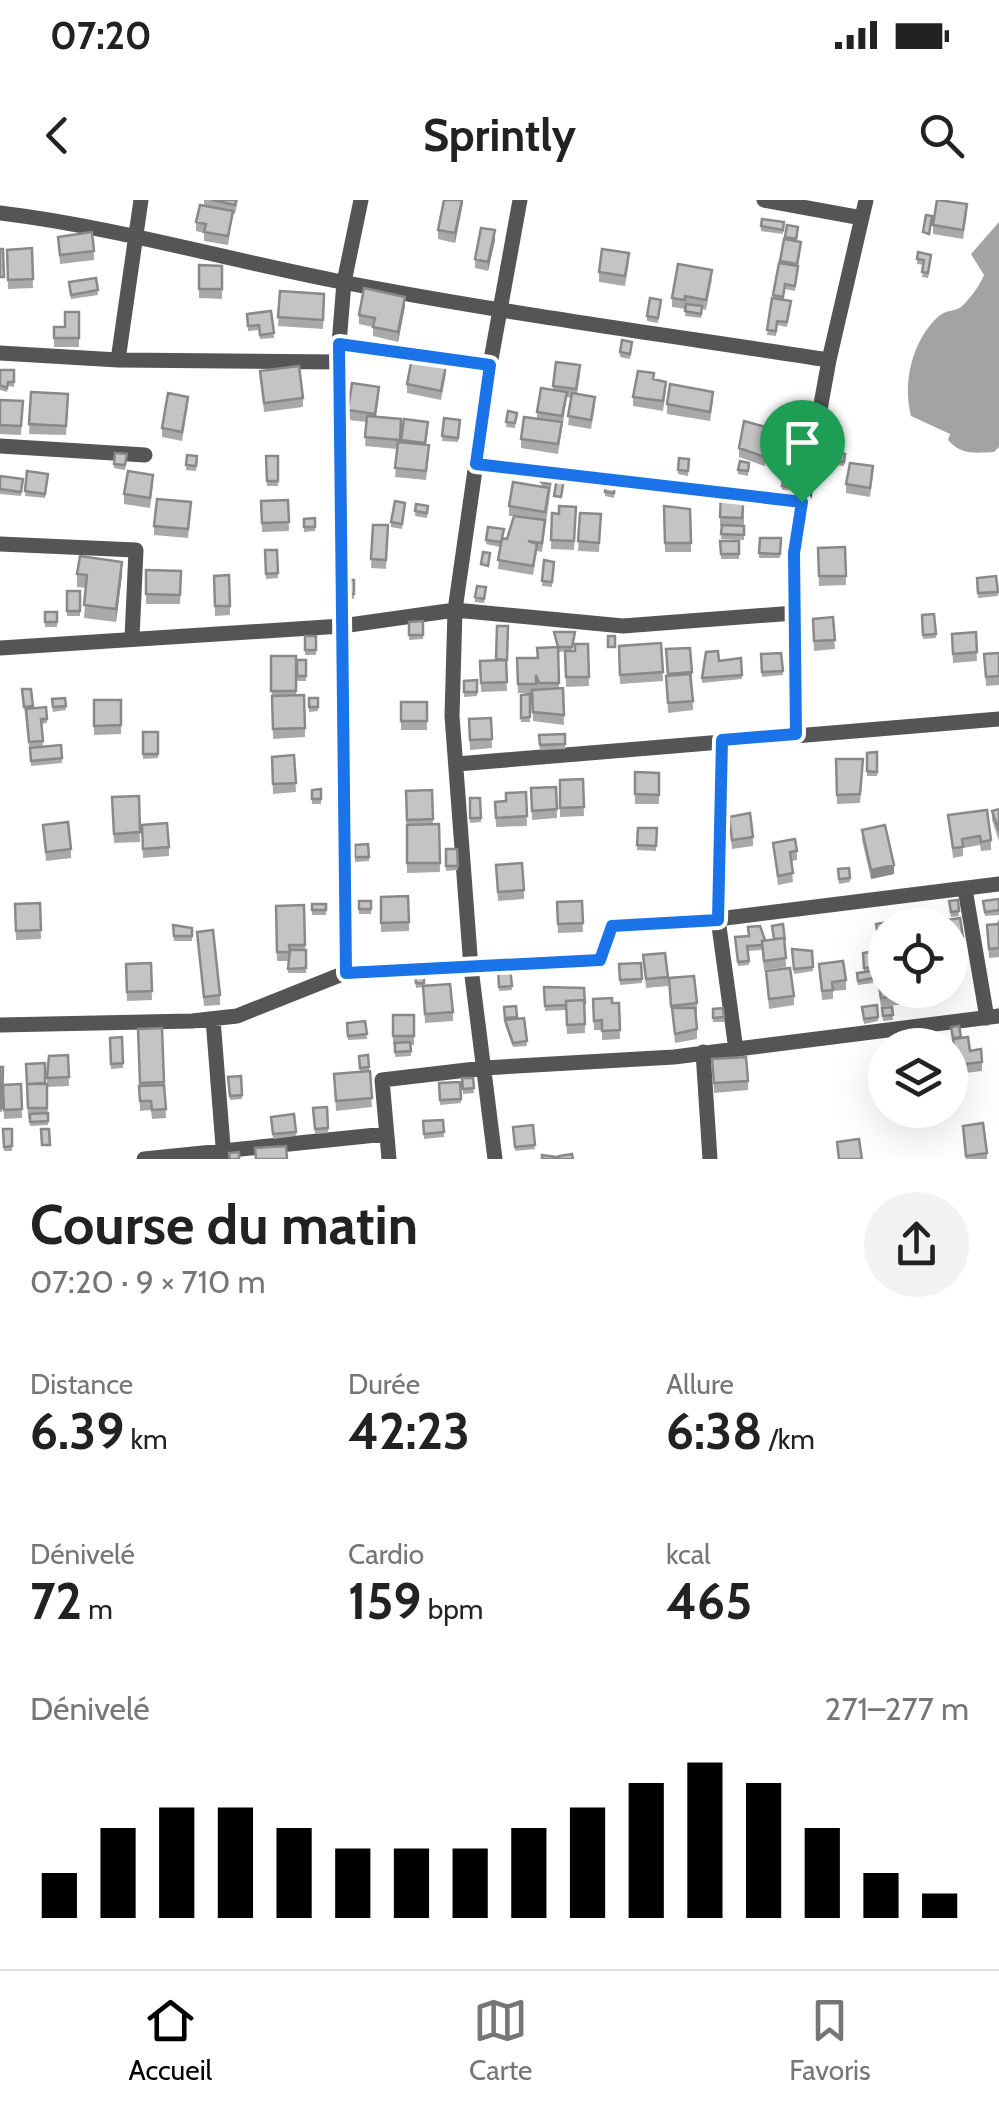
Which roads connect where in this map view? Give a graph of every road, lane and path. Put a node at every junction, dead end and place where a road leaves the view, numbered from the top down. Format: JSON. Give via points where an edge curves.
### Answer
{"nodes":[{"id":1,"x":141,"y":200,"type":"edge"},
{"id":2,"x":361,"y":200,"type":"edge"},
{"id":3,"x":520,"y":200,"type":"edge"},
{"id":4,"x":764,"y":200,"type":"edge"},
{"id":5,"x":866,"y":200,"type":"edge"},
{"id":6,"x":0,"y":213,"type":"edge"},
{"id":7,"x":862,"y":218,"type":"junction"},
{"id":8,"x":132,"y":240,"type":"junction"},
{"id":9,"x":344,"y":282,"type":"junction"},
{"id":10,"x":501,"y":309,"type":"junction"},
{"id":11,"x":339,"y":344,"type":"junction"},
{"id":12,"x":0,"y":354,"type":"edge"},
{"id":13,"x":118,"y":360,"type":"junction"},
{"id":14,"x":829,"y":360,"type":"junction"},
{"id":15,"x":339,"y":362,"type":"junction"},
{"id":16,"x":490,"y":365,"type":"junction"},
{"id":17,"x":0,"y":446,"type":"edge"},
{"id":18,"x":144,"y":456,"type":"dead end"},
{"id":19,"x":476,"y":464,"type":"junction"},
{"id":20,"x":802,"y":502,"type":"junction"},
{"id":21,"x":0,"y":544,"type":"edge"},
{"id":22,"x":455,"y":610,"type":"junction"},
{"id":23,"x":794,"y":613,"type":"junction"},
{"id":24,"x":342,"y":626,"type":"junction"},
{"id":25,"x":132,"y":638,"type":"junction"},
{"id":26,"x":0,"y":648,"type":"edge"},
{"id":27,"x":999,"y":719,"type":"edge"},
{"id":28,"x":796,"y":734,"type":"junction"},
{"id":29,"x":722,"y":740,"type":"junction"},
{"id":30,"x":457,"y":764,"type":"junction"},
{"id":31,"x":999,"y":884,"type":"edge"},
{"id":32,"x":965,"y":889,"type":"junction"},
{"id":33,"x":718,"y":920,"type":"junction"},
{"id":34,"x":471,"y":968,"type":"junction"},
{"id":35,"x":346,"y":973,"type":"junction"},
{"id":36,"x":993,"y":1017,"type":"edge"},
{"id":37,"x":212,"y":1018,"type":"junction"},
{"id":38,"x":0,"y":1025,"type":"edge"},
{"id":39,"x":736,"y":1050,"type":"junction"},
{"id":40,"x":703,"y":1052,"type":"junction"},
{"id":41,"x":484,"y":1068,"type":"junction"},
{"id":42,"x":386,"y":1134,"type":"junction"},
{"id":43,"x":224,"y":1156,"type":"edge"},
{"id":44,"x":144,"y":1159,"type":"edge"},
{"id":45,"x":389,"y":1159,"type":"edge"},
{"id":46,"x":495,"y":1159,"type":"edge"},
{"id":47,"x":710,"y":1159,"type":"edge"}],
"edges":[{"from":1,"to":8,"type":"street"},
{"from":2,"to":9,"type":"street"},
{"from":3,"to":10,"type":"street"},
{"from":4,"to":7,"type":"street"},
{"from":5,"to":7,"type":"street"},
{"from":6,"to":8,"type":"street","via":[[66,221]]},
{"from":7,"to":14,"type":"street"},
{"from":8,"to":9,"type":"street"},
{"from":8,"to":13,"type":"street"},
{"from":9,"to":10,"type":"street"},
{"from":9,"to":11,"type":"street"},
{"from":10,"to":14,"type":"street"},
{"from":10,"to":16,"type":"street"},
{"from":11,"to":15,"type":"street"},
{"from":11,"to":16,"type":"street"},
{"from":12,"to":13,"type":"street"},
{"from":13,"to":15,"type":"street"},
{"from":14,"to":20,"type":"street"},
{"from":15,"to":24,"type":"street"},
{"from":16,"to":19,"type":"street"},
{"from":17,"to":18,"type":"street"},
{"from":19,"to":20,"type":"street"},
{"from":19,"to":22,"type":"street"},
{"from":20,"to":23,"type":"street"},
{"from":21,"to":25,"type":"street","via":[[136,550]]},
{"from":22,"to":23,"type":"street","via":[[623,626]]},
{"from":22,"to":24,"type":"street"},
{"from":22,"to":30,"type":"street"},
{"from":23,"to":28,"type":"street"},
{"from":24,"to":25,"type":"street"},
{"from":24,"to":35,"type":"street"},
{"from":25,"to":26,"type":"street"},
{"from":27,"to":28,"type":"street"},
{"from":28,"to":29,"type":"street"},
{"from":29,"to":30,"type":"street"},
{"from":29,"to":33,"type":"street"},
{"from":30,"to":34,"type":"street"},
{"from":31,"to":32,"type":"street"},
{"from":32,"to":33,"type":"street"},
{"from":32,"to":36,"type":"street"},
{"from":33,"to":34,"type":"street","via":[[612,926],[600,960]]},
{"from":33,"to":39,"type":"street"},
{"from":34,"to":35,"type":"street"},
{"from":34,"to":41,"type":"street"},
{"from":35,"to":37,"type":"street","via":[[237,1016]]},
{"from":36,"to":39,"type":"street"},
{"from":37,"to":38,"type":"street"},
{"from":37,"to":43,"type":"street"},
{"from":39,"to":40,"type":"street"},
{"from":40,"to":41,"type":"street"},
{"from":40,"to":47,"type":"street"},
{"from":41,"to":42,"type":"street","via":[[382,1080]]},
{"from":41,"to":46,"type":"street"},
{"from":42,"to":43,"type":"street"},
{"from":42,"to":45,"type":"street"},
{"from":43,"to":44,"type":"street"}]}
